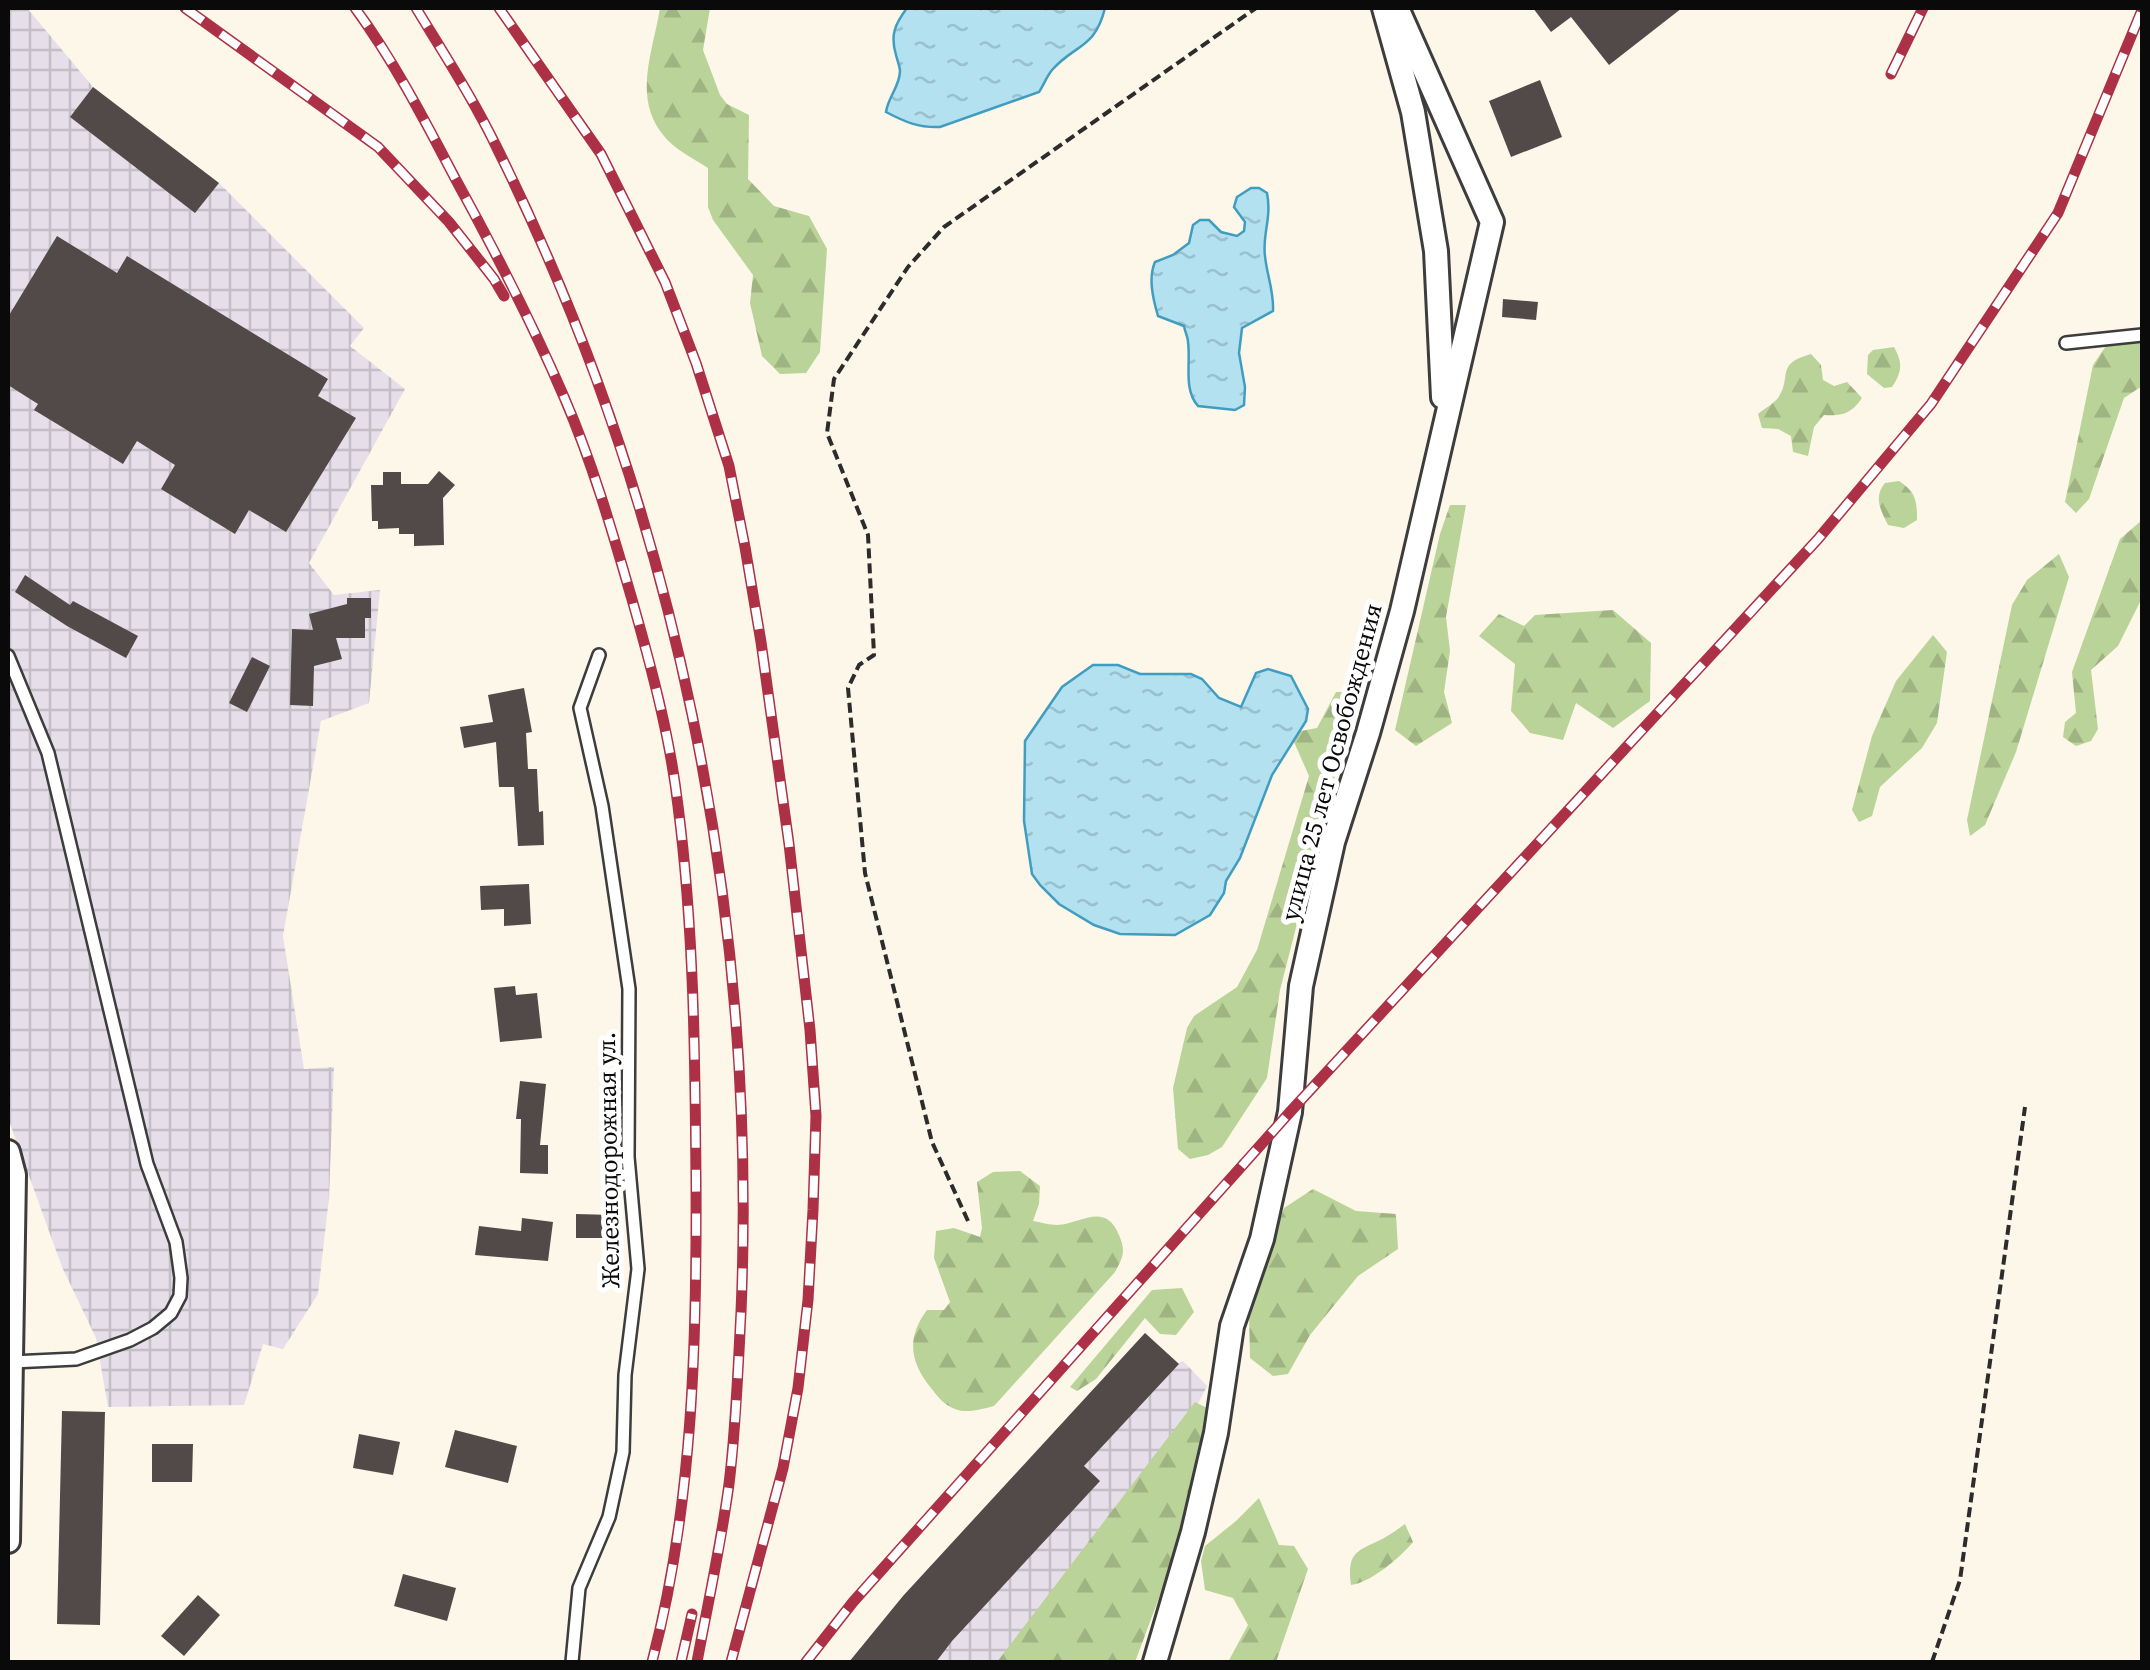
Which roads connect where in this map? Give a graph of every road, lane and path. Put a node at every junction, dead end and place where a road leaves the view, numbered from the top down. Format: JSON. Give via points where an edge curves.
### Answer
{"nodes":[{"id":1,"x":1256,"y":8,"type":"edge"},
{"id":2,"x":1384,"y":8,"type":"edge"},
{"id":3,"x":1397,"y":8,"type":"edge"},
{"id":4,"x":2142,"y":335,"type":"edge"},
{"id":5,"x":2066,"y":343,"type":"dead end"},
{"id":6,"x":1445,"y":426,"type":"junction"},
{"id":7,"x":599,"y":654,"type":"dead end"},
{"id":8,"x":8,"y":656,"type":"edge"},
{"id":9,"x":2025,"y":1107,"type":"dead end"},
{"id":10,"x":8,"y":1152,"type":"edge"},
{"id":11,"x":968,"y":1221,"type":"dead end"},
{"id":12,"x":10,"y":1362,"type":"edge"},
{"id":13,"x":8,"y":1541,"type":"edge"},
{"id":14,"x":572,"y":1662,"type":"edge"},
{"id":15,"x":1155,"y":1662,"type":"edge"},
{"id":16,"x":1932,"y":1662,"type":"edge"}],
"edges":[{"from":1,"to":11,"type":"path","via":[[944,227],[908,266],[834,378],[827,433],[868,535],[874,655],[848,688],[865,873],[932,1142]]},
{"from":2,"to":6,"type":"street","via":[[1413,112],[1436,251]]},
{"from":3,"to":6,"type":"street","name":"улица 25 лет Освобождения","via":[[1492,222]]},
{"from":4,"to":5,"type":"lane"},
{"from":6,"to":15,"type":"street","name":"улица 25 лет Освобождения","via":[[1383,680],[1332,842],[1301,986],[1290,1112],[1262,1240],[1232,1326],[1193,1532]]},
{"from":7,"to":14,"type":"lane","name":"Железнодорожная ул.","via":[[580,708],[602,806],[628,989],[628,1157],[638,1269],[623,1452],[609,1517],[579,1588]]},
{"from":8,"to":12,"type":"lane","via":[[48,754],[180,1278],[171,1313],[130,1340],[76,1359]]},
{"from":9,"to":16,"type":"path","via":[[1960,1580]]},
{"from":10,"to":12,"type":"street","via":[[14,1175]]},
{"from":12,"to":13,"type":"street"}]}
